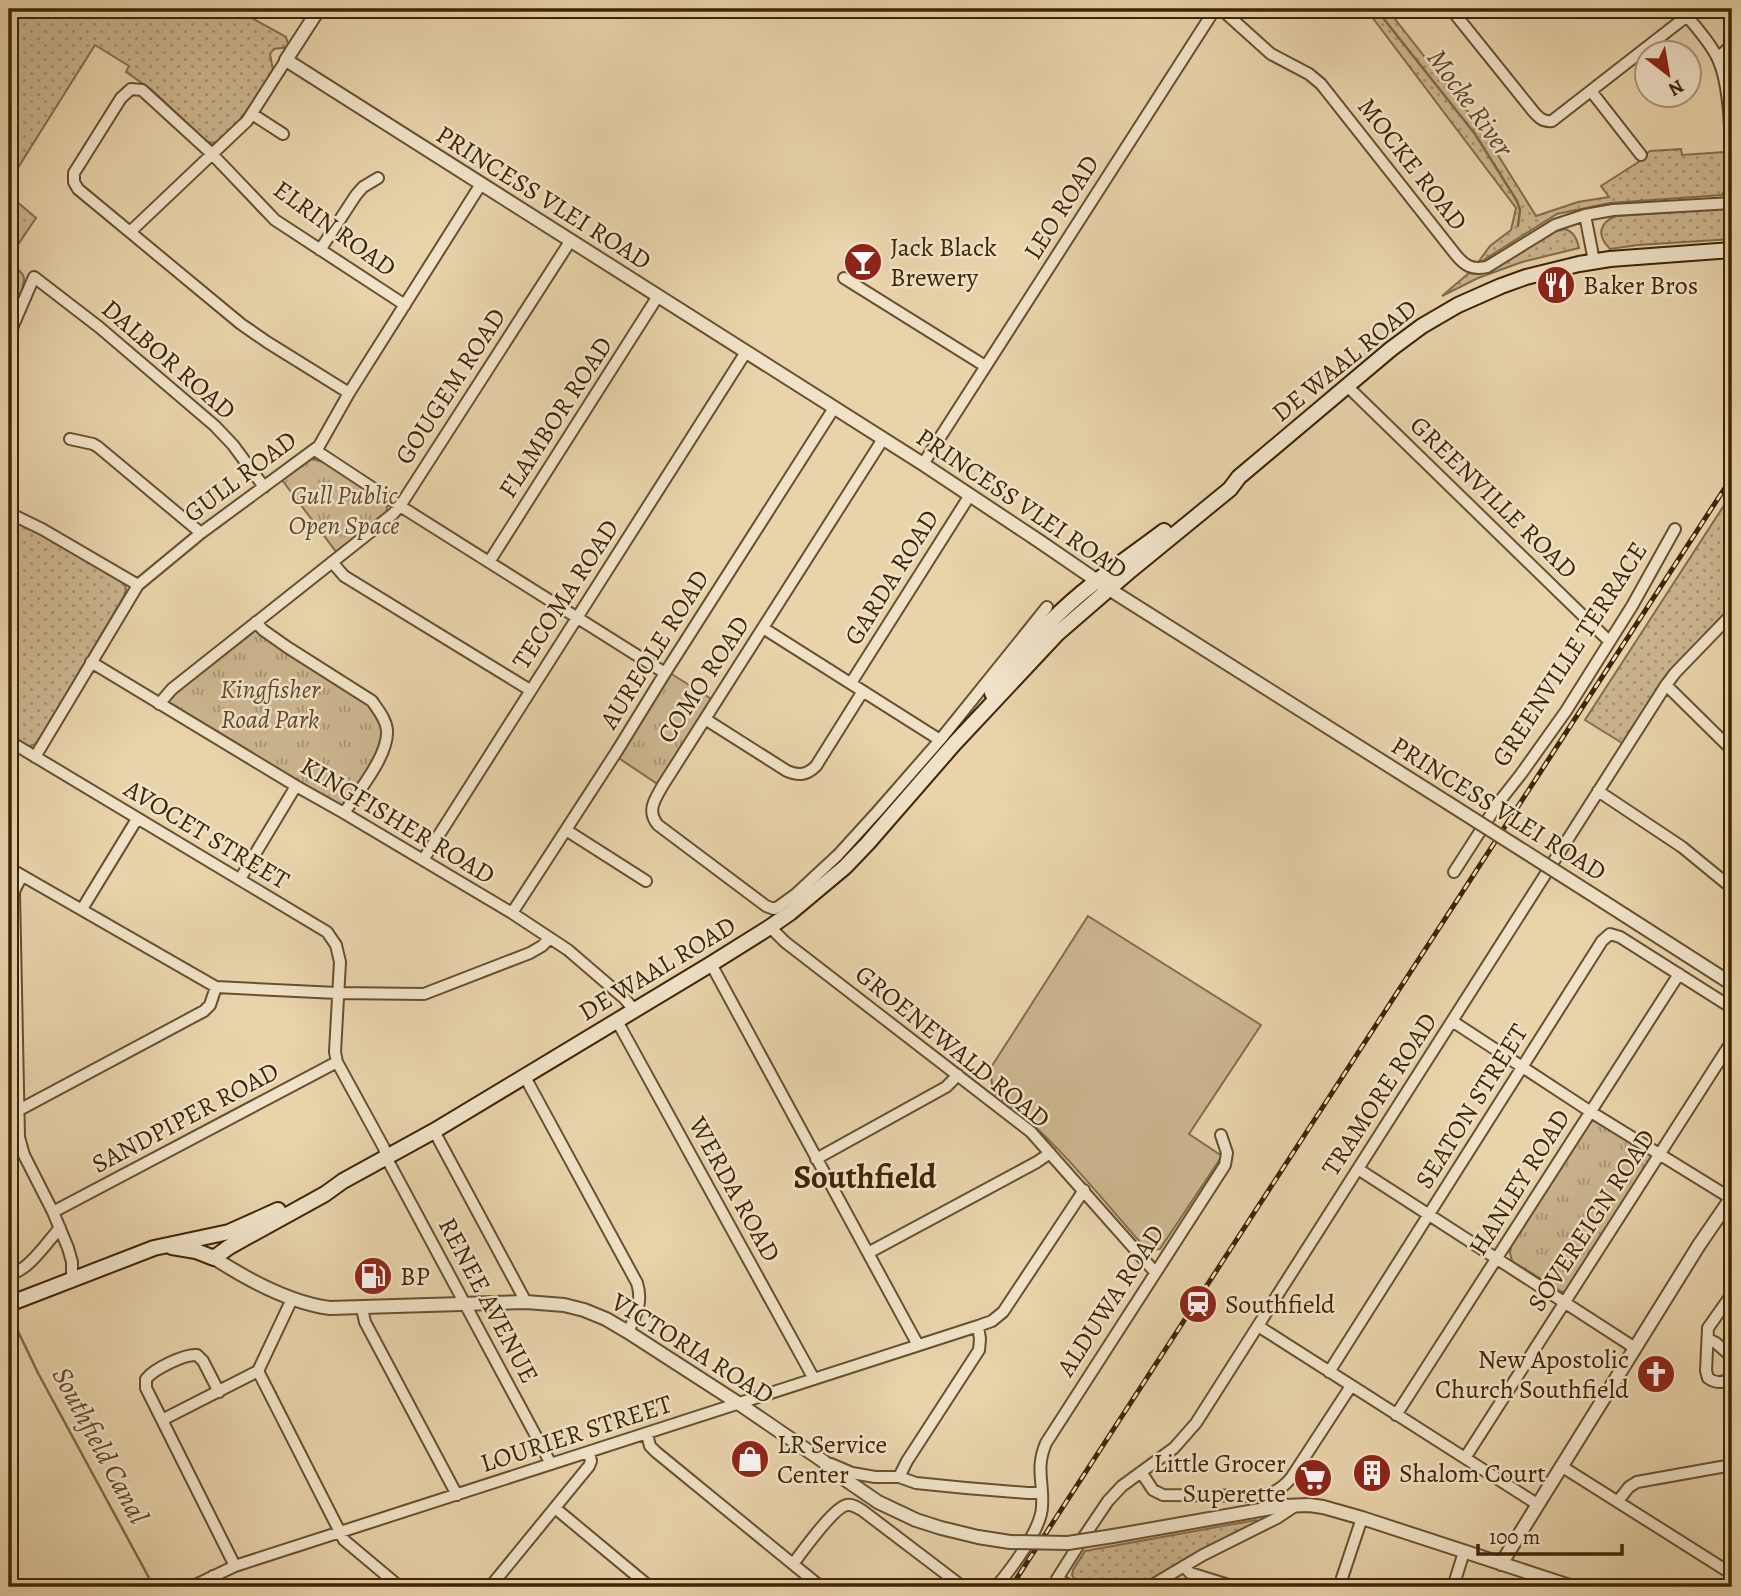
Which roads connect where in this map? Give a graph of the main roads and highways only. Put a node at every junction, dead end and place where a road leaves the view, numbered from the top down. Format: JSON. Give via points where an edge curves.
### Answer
{"nodes":[{"id":1,"x":1732,"y":250,"type":"edge"},
{"id":2,"x":343,"y":1181,"type":"junction"},
{"id":3,"x":222,"y":1234,"type":"junction"},
{"id":4,"x":163,"y":1245,"type":"junction"},
{"id":5,"x":214,"y":1258,"type":"junction"},
{"id":6,"x":9,"y":1304,"type":"edge"}],
"edges":[{"from":1,"to":2,"type":"main road","name":"DE WAAL ROAD","via":[[1594,261],[1526,277],[1434,318],[1103,585],[947,742],[886,824],[845,867],[790,913],[525,1077]]},
{"from":2,"to":3,"type":"main road","name":"DE WAAL ROAD"},
{"from":2,"to":5,"type":"main road","name":"DE WAAL ROAD"},
{"from":3,"to":4,"type":"main road","name":"DE WAAL ROAD"},
{"from":3,"to":5,"type":"main road"},
{"from":4,"to":5,"type":"main road","name":"VICTORIA ROAD"},
{"from":4,"to":6,"type":"main road","name":"DE WAAL ROAD"}]}
